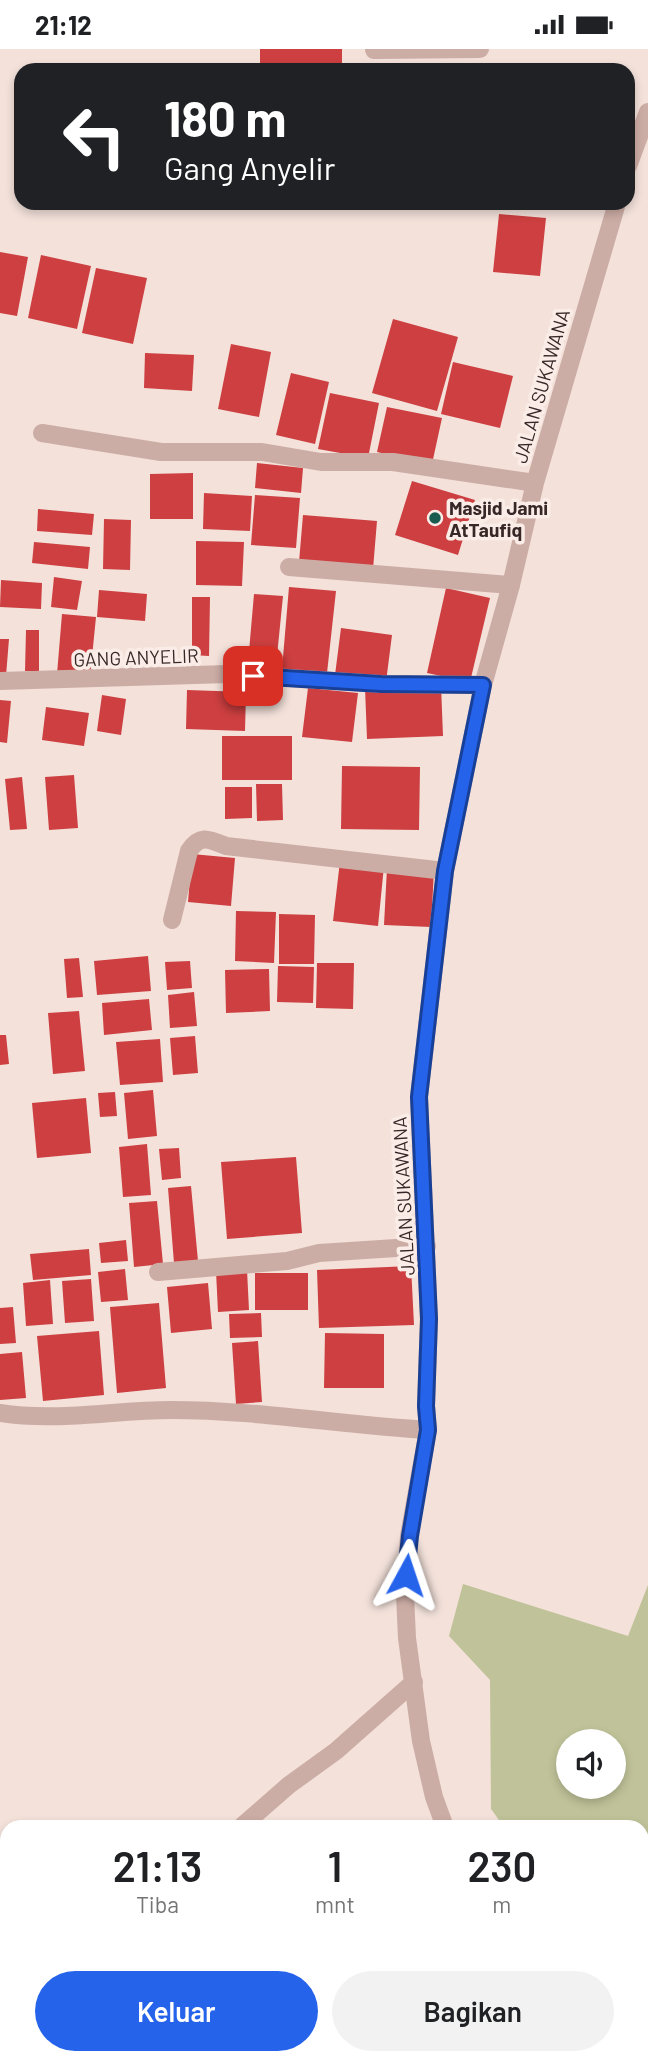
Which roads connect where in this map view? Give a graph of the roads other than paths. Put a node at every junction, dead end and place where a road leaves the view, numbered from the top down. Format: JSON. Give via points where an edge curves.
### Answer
{"nodes":[{"id":1,"x":480,"y":49,"type":"edge"},
{"id":2,"x":374,"y":50,"type":"edge"},
{"id":3,"x":648,"y":112,"type":"edge"},
{"id":4,"x":635,"y":147,"type":"edge"},
{"id":5,"x":615,"y":210,"type":"edge"},
{"id":6,"x":42,"y":433,"type":"dead end"},
{"id":7,"x":535,"y":483,"type":"junction"},
{"id":8,"x":289,"y":567,"type":"dead end"},
{"id":9,"x":511,"y":585,"type":"junction"},
{"id":10,"x":0,"y":681,"type":"edge"},
{"id":11,"x":483,"y":685,"type":"junction"},
{"id":12,"x":445,"y":871,"type":"junction"},
{"id":13,"x":172,"y":920,"type":"dead end"},
{"id":14,"x":426,"y":1246,"type":"junction"},
{"id":15,"x":158,"y":1272,"type":"dead end"},
{"id":16,"x":0,"y":1413,"type":"edge"},
{"id":17,"x":428,"y":1430,"type":"junction"},
{"id":18,"x":414,"y":1682,"type":"junction"},
{"id":19,"x":249,"y":1820,"type":"edge"},
{"id":20,"x":443,"y":1820,"type":"edge"}],
"edges":[{"from":1,"to":2,"type":"street"},
{"from":3,"to":4,"type":"street"},
{"from":5,"to":7,"type":"street","name":"JALAN SUKAWANA"},
{"from":6,"to":7,"type":"street","via":[[161,451],[262,451],[321,462],[393,463]]},
{"from":7,"to":9,"type":"street","name":"JALAN SUKAWANA"},
{"from":8,"to":9,"type":"street"},
{"from":9,"to":11,"type":"street","name":"JALAN SUKAWANA"},
{"from":10,"to":11,"type":"street","name":"GANG ANYELIR","via":[[228,674]]},
{"from":11,"to":12,"type":"street","name":"JALAN SUKAWANA"},
{"from":12,"to":13,"type":"street","via":[[226,846],[203,839],[190,851]]},
{"from":12,"to":14,"type":"street","name":"JALAN SUKAWANA","via":[[419,1097]]},
{"from":14,"to":15,"type":"street"},
{"from":14,"to":17,"type":"street","name":"JALAN SUKAWANA"},
{"from":16,"to":17,"type":"street","via":[[39,1417],[173,1410]]},
{"from":17,"to":18,"type":"street","name":"JALAN SUKAWANA","via":[[405,1595]]},
{"from":18,"to":19,"type":"street"},
{"from":18,"to":20,"type":"street","name":"JALAN SUKAWANA","via":[[427,1773]]}]}
